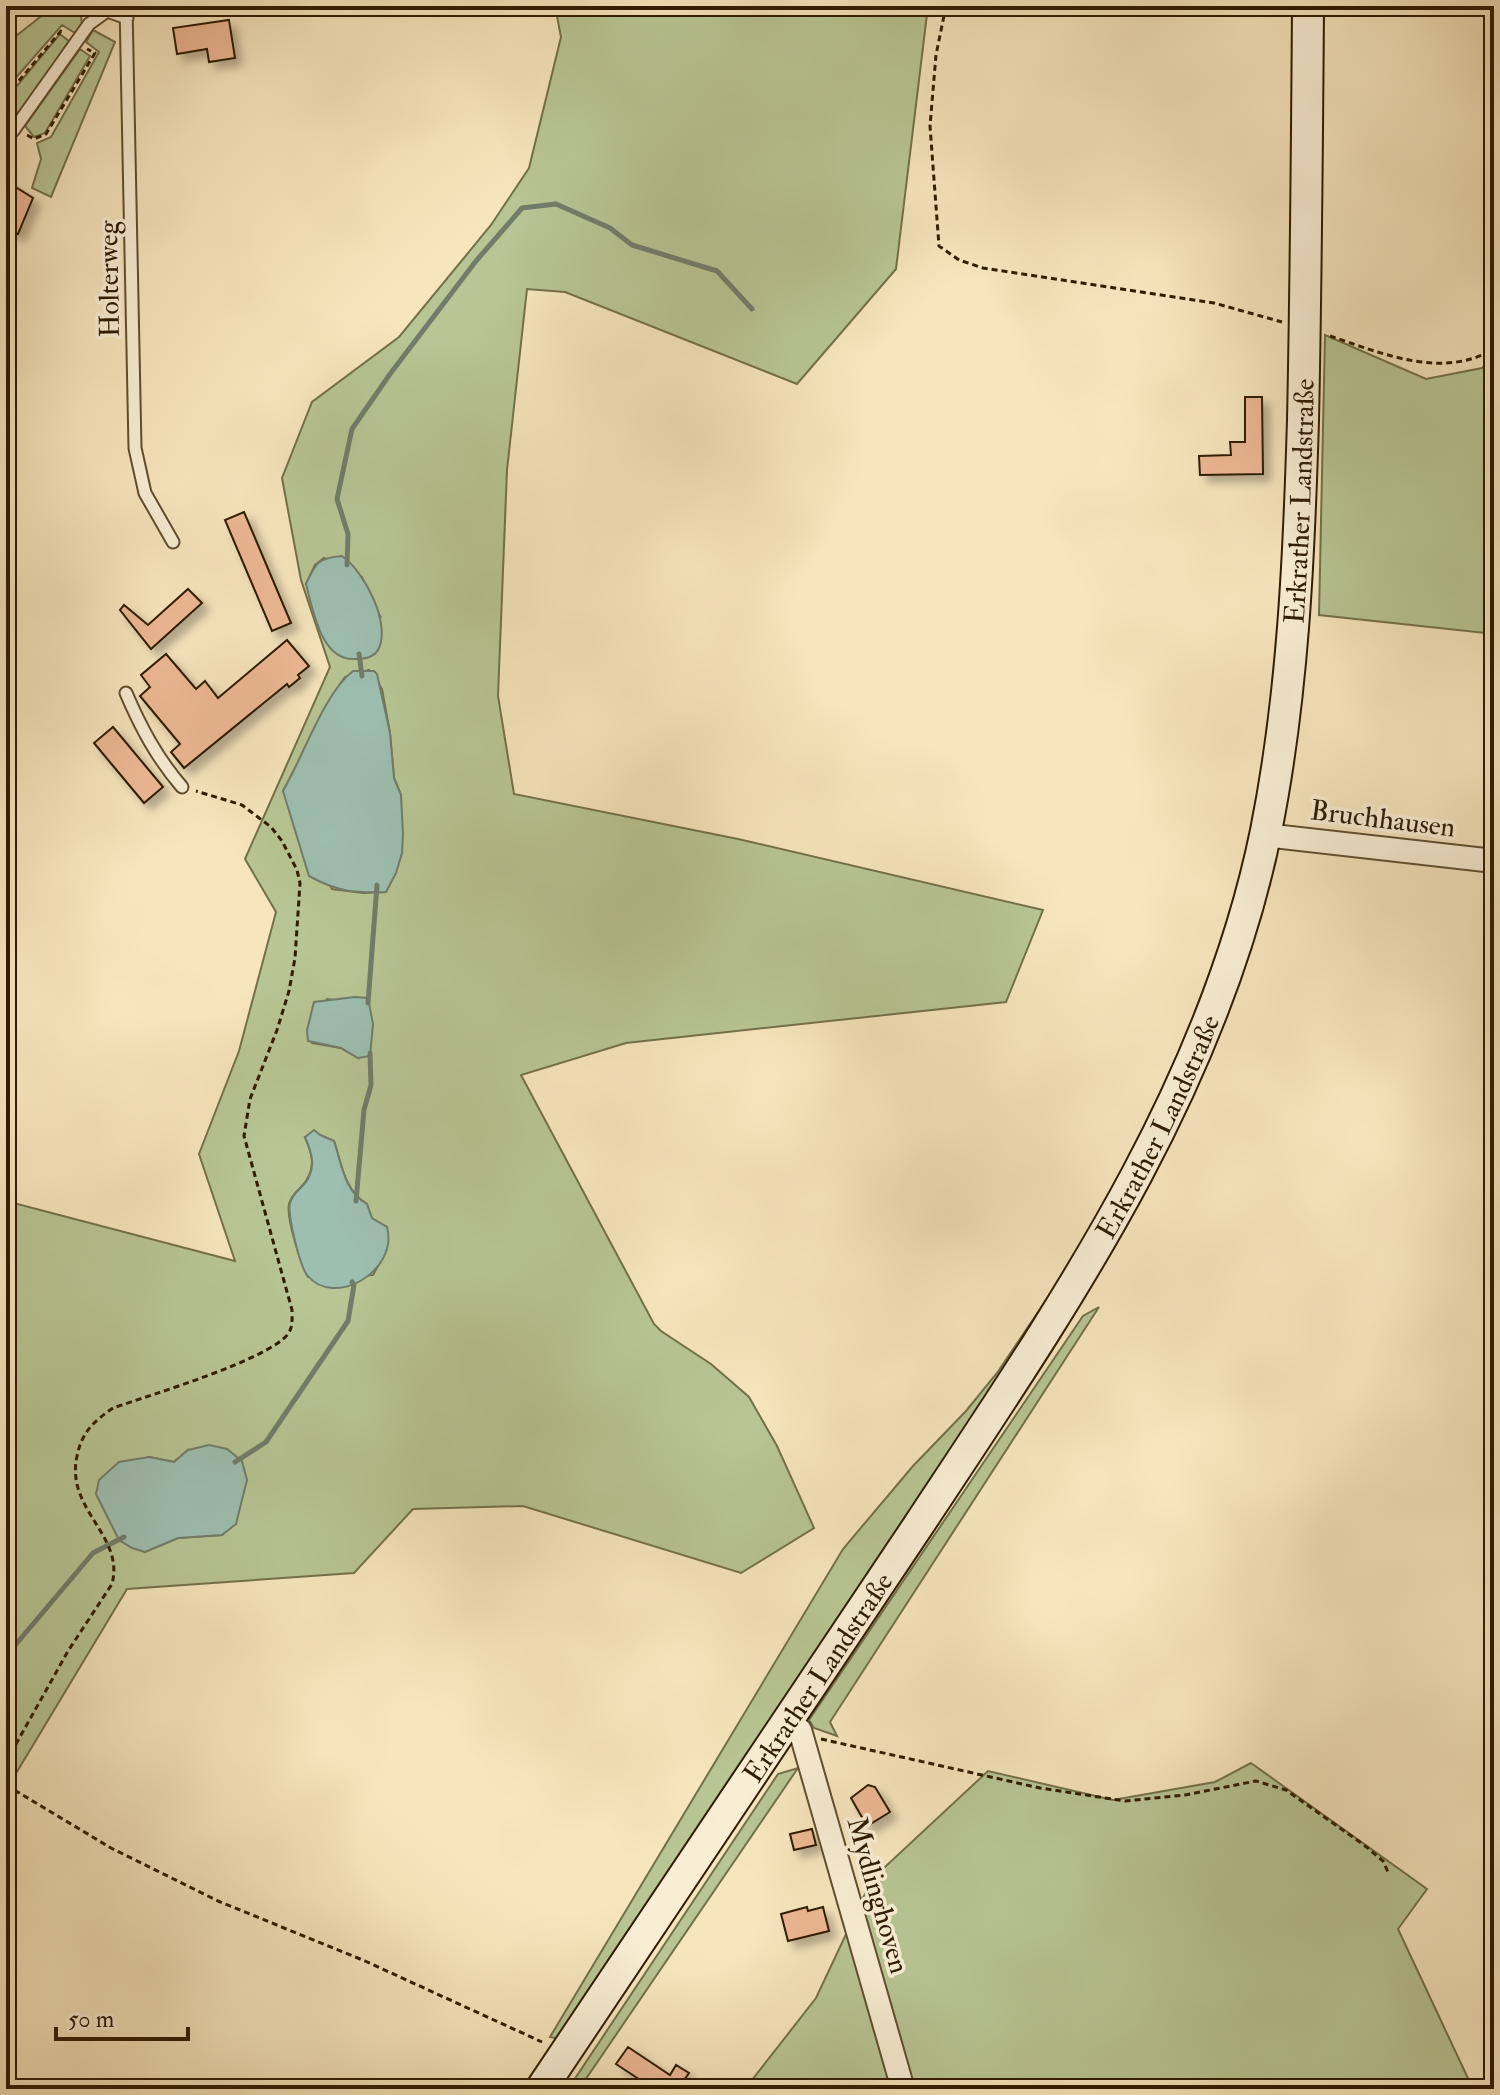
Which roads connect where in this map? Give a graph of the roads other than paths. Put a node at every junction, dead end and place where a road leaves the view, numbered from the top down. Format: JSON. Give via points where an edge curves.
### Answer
{"nodes":[{"id":1,"x":1308,"y":6,"type":"edge"},
{"id":2,"x":126,"y":12,"type":"edge"},
{"id":3,"x":13,"y":131,"type":"dead end"},
{"id":4,"x":173,"y":542,"type":"dead end"},
{"id":5,"x":126,"y":693,"type":"dead end"},
{"id":6,"x":182,"y":787,"type":"road end"},
{"id":7,"x":1265,"y":835,"type":"junction"},
{"id":8,"x":1494,"y":861,"type":"edge"},
{"id":9,"x":794,"y":1727,"type":"junction"},
{"id":10,"x":541,"y":2089,"type":"edge"},
{"id":11,"x":903,"y":2089,"type":"edge"}],
"edges":[{"from":1,"to":7,"type":"street","name":"Erkrather Landstraße","via":[[1312,330],[1292,643]]},
{"from":2,"to":3,"type":"lane","via":[[107,11],[89,24]]},
{"from":2,"to":4,"type":"lane","name":"Holterweg","via":[[135,448],[145,493]]},
{"from":5,"to":6,"type":"lane","via":[[149,744]]},
{"from":7,"to":8,"type":"street","name":"Bruchhausen"},
{"from":7,"to":9,"type":"street","name":"Erkrather Landstraße","via":[[1205,1030],[1140,1172],[1038,1346]]},
{"from":9,"to":10,"type":"street","name":"Erkrather Landstraße"},
{"from":9,"to":11,"type":"street","name":"Mydlinghoven"}]}
